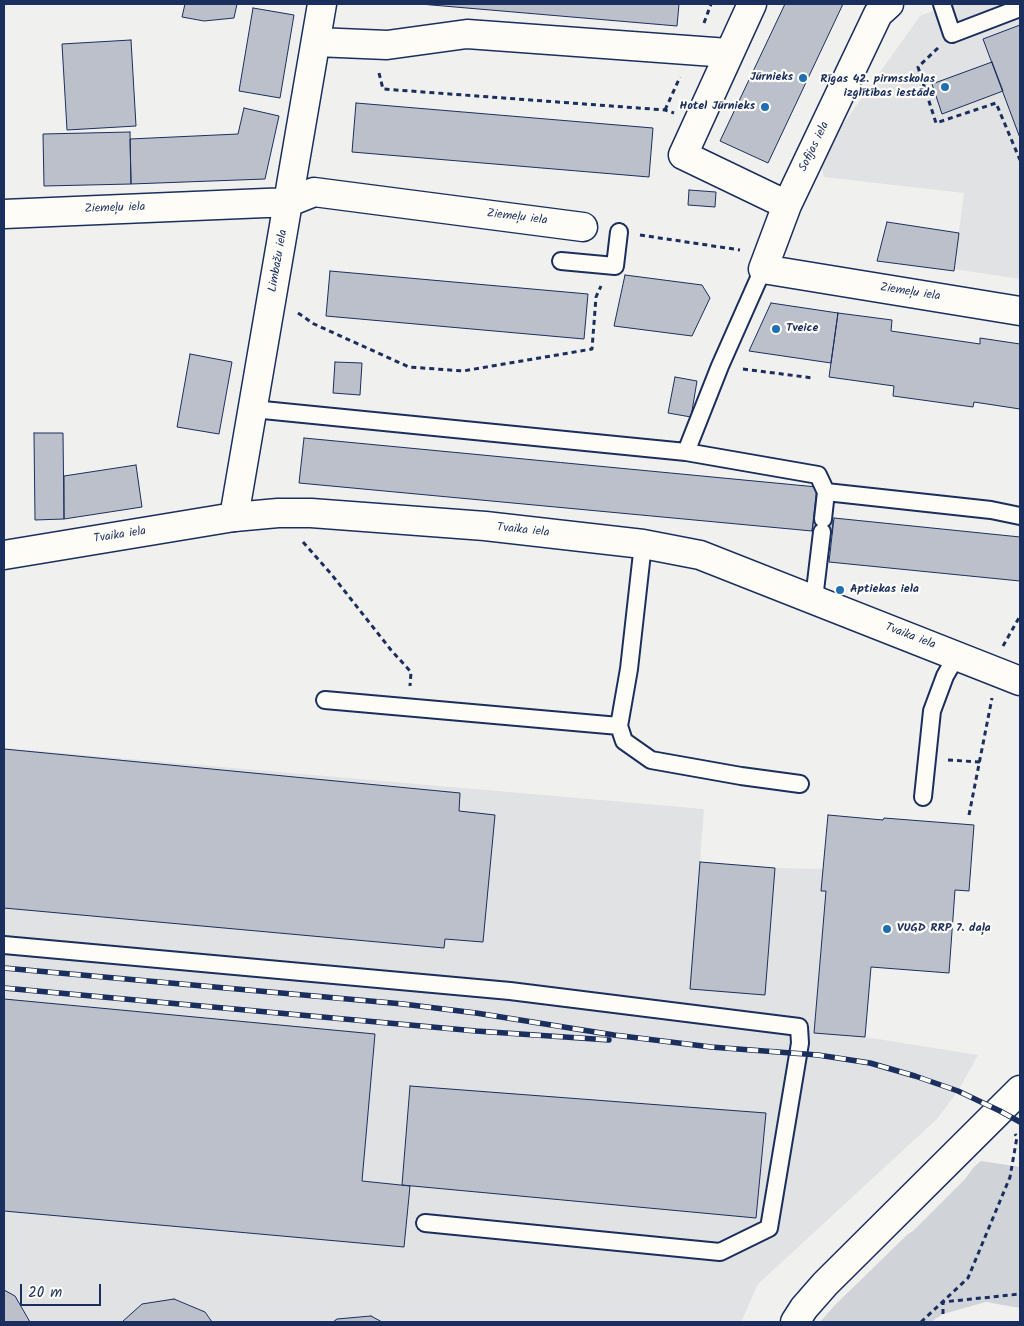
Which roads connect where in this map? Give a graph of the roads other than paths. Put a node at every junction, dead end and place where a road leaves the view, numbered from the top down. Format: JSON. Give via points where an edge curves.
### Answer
{"nodes":[{"id":1,"x":322,"y":4,"type":"edge"},
{"id":2,"x":752,"y":4,"type":"edge"},
{"id":3,"x":889,"y":4,"type":"edge"},
{"id":4,"x":942,"y":4,"type":"edge"},
{"id":5,"x":1020,"y":8,"type":"edge"},
{"id":6,"x":316,"y":42,"type":"junction"},
{"id":7,"x":728,"y":52,"type":"junction"},
{"id":8,"x":289,"y":202,"type":"junction"},
{"id":9,"x":787,"y":205,"type":"junction"},
{"id":10,"x":4,"y":214,"type":"edge"},
{"id":11,"x":583,"y":227,"type":"dead end"},
{"id":12,"x":619,"y":232,"type":"road end"},
{"id":13,"x":561,"y":261,"type":"dead end"},
{"id":14,"x":764,"y":269,"type":"junction"},
{"id":15,"x":1020,"y":311,"type":"edge"},
{"id":16,"x":253,"y":409,"type":"junction"},
{"id":17,"x":686,"y":452,"type":"junction"},
{"id":18,"x":826,"y":492,"type":"junction"},
{"id":19,"x":1020,"y":516,"type":"edge"},
{"id":20,"x":234,"y":517,"type":"junction"},
{"id":21,"x":643,"y":544,"type":"junction"},
{"id":22,"x":4,"y":555,"type":"edge"},
{"id":23,"x":814,"y":600,"type":"junction"},
{"id":24,"x":957,"y":655,"type":"junction"},
{"id":25,"x":1020,"y":681,"type":"edge"},
{"id":26,"x":325,"y":700,"type":"dead end"},
{"id":27,"x":619,"y":726,"type":"junction"},
{"id":28,"x":800,"y":784,"type":"dead end"},
{"id":29,"x":923,"y":798,"type":"dead end"},
{"id":30,"x":4,"y":945,"type":"edge"},
{"id":31,"x":1020,"y":1090,"type":"edge"},
{"id":32,"x":425,"y":1222,"type":"dead end"},
{"id":33,"x":795,"y":1322,"type":"edge"}],
"edges":[{"from":1,"to":6,"type":"street","name":"Limbažu iela"},
{"from":2,"to":7,"type":"street"},
{"from":3,"to":9,"type":"street","name":"Sofijas iela","via":[[878,14]]},
{"from":4,"to":5,"type":"lane","via":[[952,34]]},
{"from":6,"to":7,"type":"street","via":[[387,45],[466,34]]},
{"from":6,"to":8,"type":"street","name":"Limbažu iela"},
{"from":7,"to":9,"type":"street","via":[[683,155]]},
{"from":8,"to":10,"type":"street","name":"Ziemeļu iela"},
{"from":8,"to":11,"type":"street","name":"Ziemeļu iela","via":[[314,192]]},
{"from":8,"to":16,"type":"street","name":"Limbažu iela"},
{"from":9,"to":14,"type":"street","name":"Sofijas iela"},
{"from":12,"to":13,"type":"lane","via":[[615,266]]},
{"from":14,"to":15,"type":"street","name":"Ziemeļu iela"},
{"from":14,"to":17,"type":"lane"},
{"from":16,"to":17,"type":"lane"},
{"from":16,"to":20,"type":"street","name":"Limbažu iela"},
{"from":17,"to":18,"type":"lane","via":[[818,475]]},
{"from":18,"to":19,"type":"lane"},
{"from":18,"to":23,"type":"lane"},
{"from":20,"to":21,"type":"street","name":"Tvaika iela","via":[[311,513],[485,526]]},
{"from":20,"to":22,"type":"street","name":"Tvaika iela"},
{"from":21,"to":23,"type":"street","name":"Tvaika iela","via":[[700,555]]},
{"from":21,"to":27,"type":"lane"},
{"from":23,"to":24,"type":"street","name":"Tvaika iela"},
{"from":24,"to":25,"type":"street","name":"Tvaika iela"},
{"from":24,"to":29,"type":"lane","via":[[932,711]]},
{"from":26,"to":27,"type":"lane"},
{"from":27,"to":28,"type":"lane","via":[[624,741],[651,760]]},
{"from":30,"to":32,"type":"lane","via":[[510,991],[799,1027],[799,1052],[769,1228],[720,1252]]},
{"from":31,"to":33,"type":"street","via":[[825,1284]]}]}
